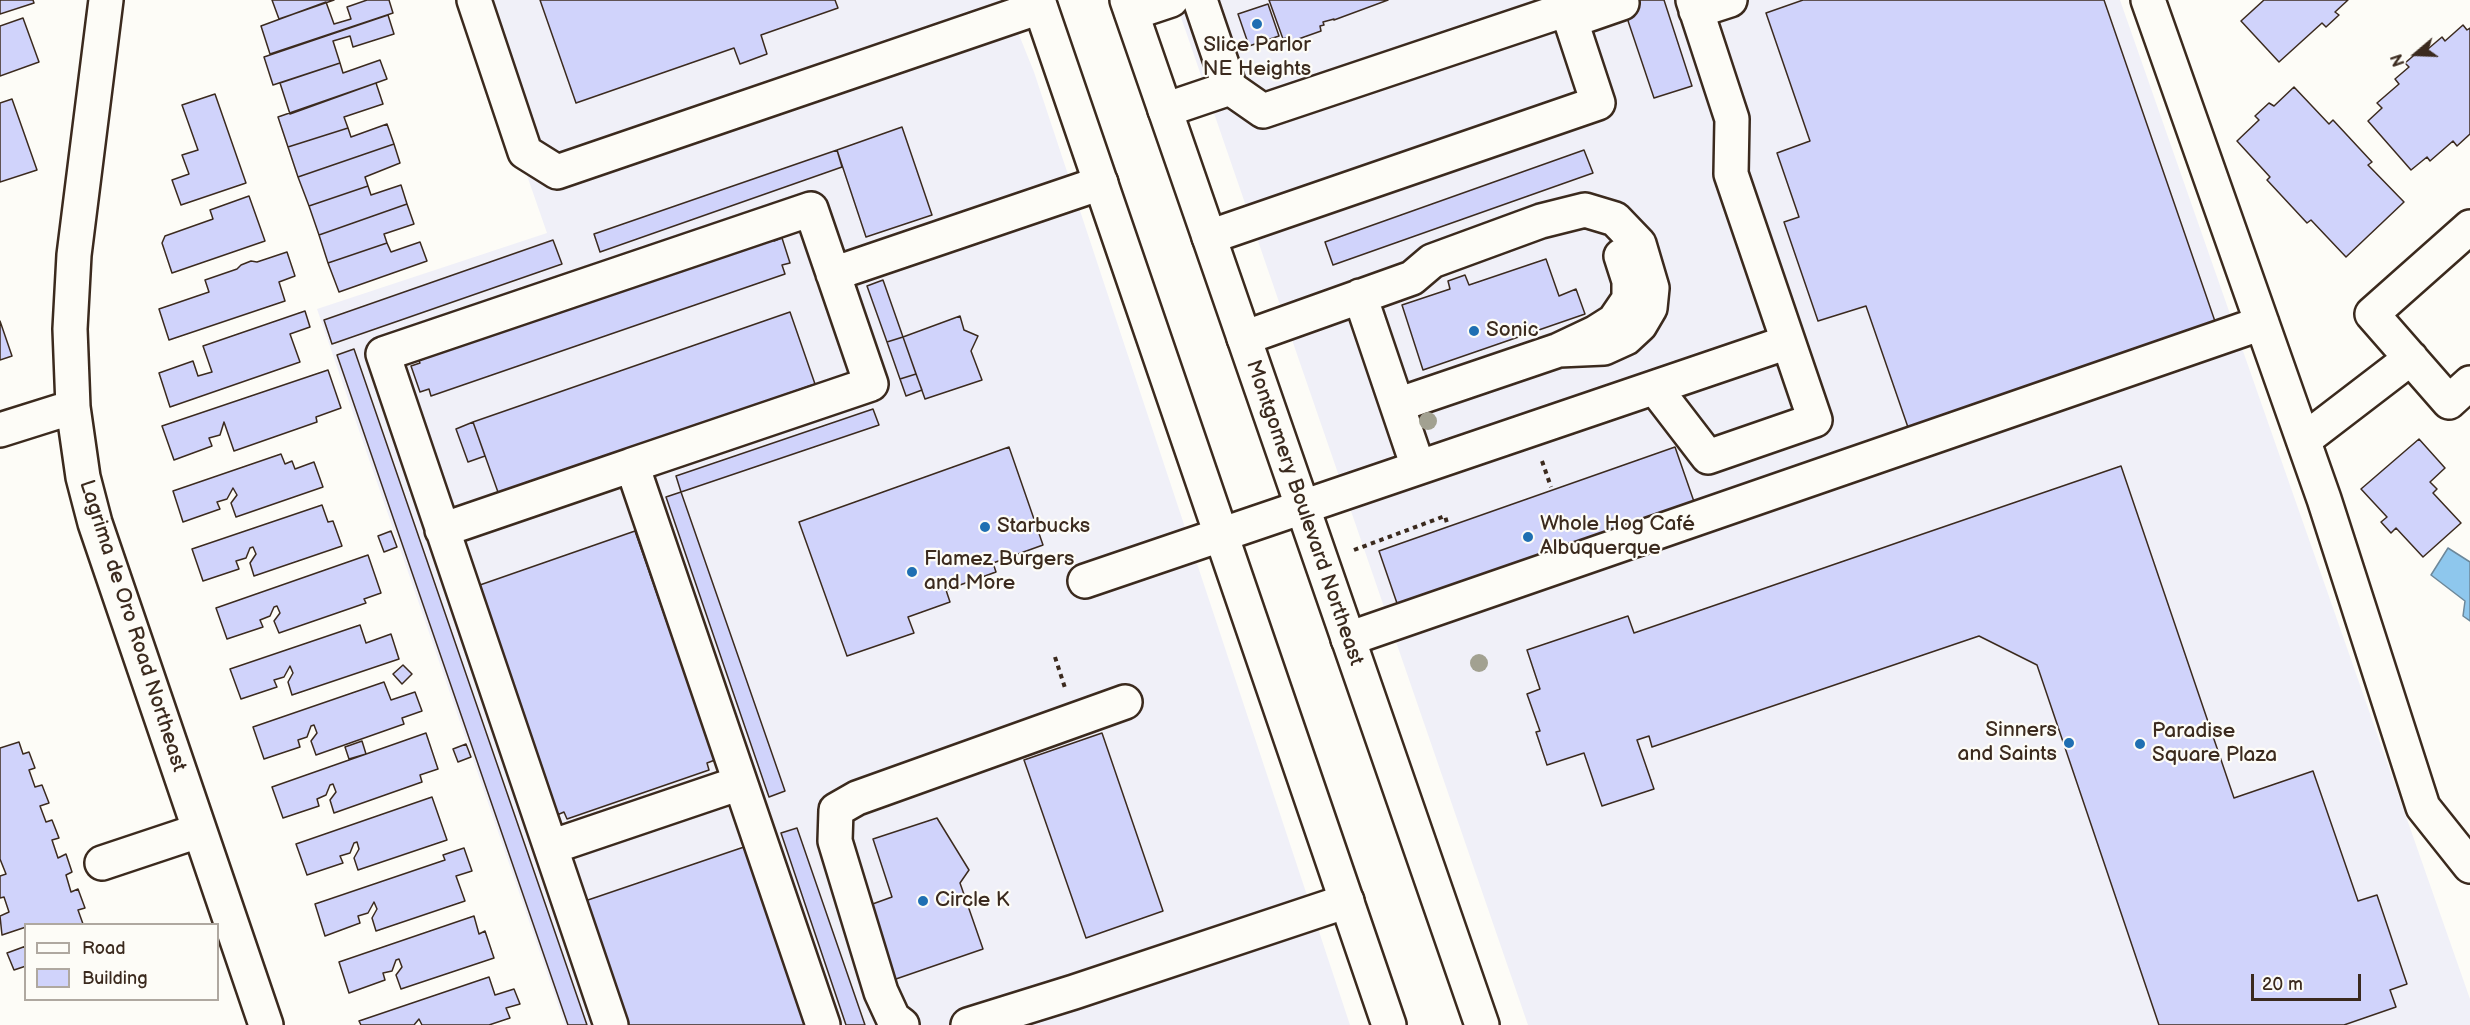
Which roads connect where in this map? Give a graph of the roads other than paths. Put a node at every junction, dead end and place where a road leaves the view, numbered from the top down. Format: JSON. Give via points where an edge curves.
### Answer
{"nodes":[{"id":1,"x":106,"y":0,"type":"edge"},
{"id":2,"x":474,"y":0,"type":"edge"},
{"id":3,"x":1171,"y":0,"type":"edge"},
{"id":4,"x":1200,"y":0,"type":"edge"},
{"id":5,"x":1730,"y":0,"type":"edge"},
{"id":6,"x":2148,"y":0,"type":"edge"},
{"id":7,"x":1039,"y":3,"type":"edge"},
{"id":8,"x":1622,"y":3,"type":"dead end"},
{"id":9,"x":1695,"y":6,"type":"edge"},
{"id":10,"x":1130,"y":7,"type":"edge"},
{"id":11,"x":1567,"y":10,"type":"edge"},
{"id":12,"x":1230,"y":88,"type":"junction"},
{"id":13,"x":1166,"y":110,"type":"junction"},
{"id":14,"x":1101,"y":183,"type":"junction"},
{"id":15,"x":2470,"y":227,"type":"edge"},
{"id":16,"x":1209,"y":237,"type":"junction"},
{"id":17,"x":833,"y":274,"type":"junction"},
{"id":18,"x":1360,"y":296,"type":"junction"},
{"id":19,"x":2262,"y":323,"type":"junction"},
{"id":20,"x":1244,"y":338,"type":"junction"},
{"id":21,"x":1788,"y":342,"type":"junction"},
{"id":22,"x":2411,"y":358,"type":"junction"},
{"id":23,"x":2470,"y":383,"type":"edge"},
{"id":24,"x":1655,"y":388,"type":"junction"},
{"id":25,"x":1397,"y":405,"type":"junction"},
{"id":26,"x":73,"y":407,"type":"junction"},
{"id":27,"x":0,"y":430,"type":"edge"},
{"id":28,"x":2304,"y":440,"type":"junction"},
{"id":29,"x":632,"y":465,"type":"junction"},
{"id":30,"x":1418,"y":467,"type":"junction"},
{"id":31,"x":1303,"y":508,"type":"junction"},
{"id":32,"x":442,"y":530,"type":"junction"},
{"id":33,"x":1222,"y":535,"type":"junction"},
{"id":34,"x":1085,"y":581,"type":"dead end"},
{"id":35,"x":1348,"y":639,"type":"junction"},
{"id":36,"x":1125,"y":702,"type":"dead end"},
{"id":37,"x":740,"y":783,"type":"junction"},
{"id":38,"x":198,"y":831,"type":"junction"},
{"id":39,"x":550,"y":847,"type":"junction"},
{"id":40,"x":102,"y":863,"type":"dead end"},
{"id":41,"x":2470,"y":866,"type":"edge"},
{"id":42,"x":1347,"y":901,"type":"junction"},
{"id":43,"x":266,"y":1025,"type":"edge"},
{"id":44,"x":611,"y":1025,"type":"edge"},
{"id":45,"x":823,"y":1025,"type":"edge"},
{"id":46,"x":902,"y":1025,"type":"edge"},
{"id":47,"x":968,"y":1025,"type":"edge"},
{"id":48,"x":1389,"y":1025,"type":"edge"},
{"id":49,"x":1482,"y":1025,"type":"edge"}],
"edges":[{"from":1,"to":26,"type":"main road","name":"Lagrima de Oro Road Northeast","via":[[74,255],[70,329]]},
{"from":2,"to":7,"type":"main road","via":[[525,152],[557,172]]},
{"from":3,"to":10,"type":"main road"},
{"from":4,"to":12,"type":"main road"},
{"from":5,"to":9,"type":"main road"},
{"from":6,"to":19,"type":"main road"},
{"from":7,"to":14,"type":"main road"},
{"from":8,"to":11,"type":"main road"},
{"from":9,"to":21,"type":"main road","via":[[1732,119],[1731,174]]},
{"from":10,"to":13,"type":"main road","name":"Montgomery Boulevard Northeast"},
{"from":11,"to":12,"type":"main road","via":[[1263,111]]},
{"from":11,"to":16,"type":"main road","via":[[1598,103]]},
{"from":12,"to":13,"type":"main road"},
{"from":13,"to":16,"type":"main road","name":"Montgomery Boulevard Northeast"},
{"from":14,"to":17,"type":"main road"},
{"from":14,"to":33,"type":"main road"},
{"from":15,"to":22,"type":"main road","via":[[2372,314]]},
{"from":16,"to":20,"type":"main road","name":"Montgomery Boulevard Northeast"},
{"from":17,"to":29,"type":"main road","via":[[871,384]]},
{"from":17,"to":32,"type":"main road","via":[[811,209],[383,354]]},
{"from":18,"to":20,"type":"main road"},
{"from":18,"to":25,"type":"main road"},
{"from":18,"to":25,"type":"main road","via":[[1412,278],[1438,279],[1564,235],[1589,231],[1620,252],[1629,281],[1629,299],[1614,321],[1559,350]]},
{"from":19,"to":28,"type":"main road"},
{"from":19,"to":35,"type":"main road"},
{"from":20,"to":31,"type":"main road","name":"Montgomery Boulevard Northeast"},
{"from":21,"to":24,"type":"main road"},
{"from":21,"to":24,"type":"main road","via":[[1815,420],[1708,457]]},
{"from":22,"to":23,"type":"main road","via":[[2449,402]]},
{"from":22,"to":28,"type":"main road"},
{"from":24,"to":30,"type":"main road"},
{"from":25,"to":30,"type":"main road"},
{"from":26,"to":27,"type":"main road"},
{"from":26,"to":38,"type":"main road","name":"Lagrima de Oro Road Northeast","via":[[83,477],[95,523]]},
{"from":28,"to":41,"type":"main road","via":[[2423,807]]},
{"from":29,"to":32,"type":"main road"},
{"from":29,"to":37,"type":"main road"},
{"from":30,"to":31,"type":"main road"},
{"from":31,"to":33,"type":"main road"},
{"from":31,"to":35,"type":"main road","name":"Montgomery Boulevard Northeast"},
{"from":32,"to":39,"type":"main road"},
{"from":33,"to":34,"type":"main road"},
{"from":33,"to":42,"type":"main road"},
{"from":35,"to":49,"type":"main road","name":"Montgomery Boulevard Northeast"},
{"from":36,"to":46,"type":"main road","via":[[857,798],[836,810],[835,841],[881,992],[893,1018]]},
{"from":37,"to":39,"type":"main road"},
{"from":37,"to":45,"type":"main road"},
{"from":38,"to":40,"type":"main road"},
{"from":38,"to":43,"type":"main road","name":"Lagrima de Oro Road Northeast"},
{"from":39,"to":44,"type":"main road"},
{"from":42,"to":47,"type":"main road"},
{"from":42,"to":48,"type":"main road"}]}
